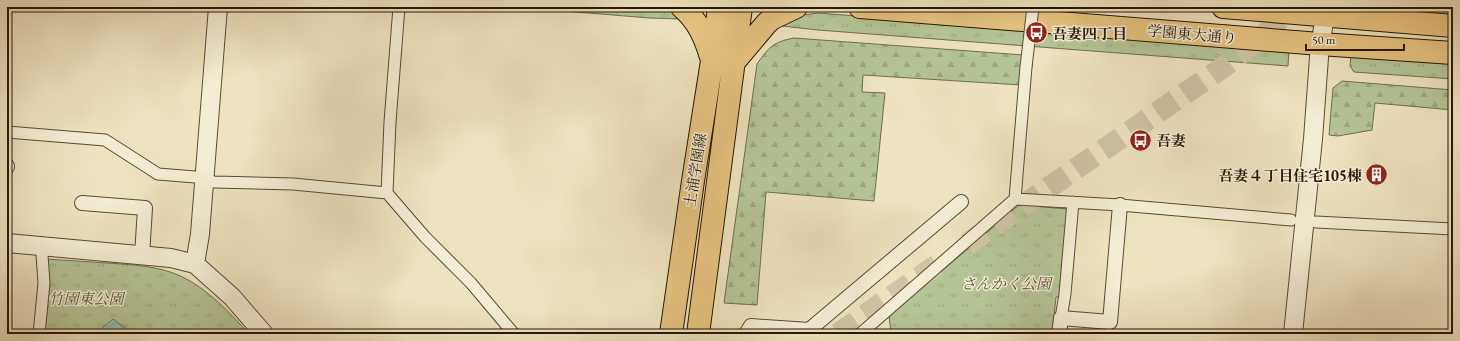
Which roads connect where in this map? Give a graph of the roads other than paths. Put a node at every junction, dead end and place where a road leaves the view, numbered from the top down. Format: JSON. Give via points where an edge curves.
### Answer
{"nodes":[{"id":1,"x":218,"y":7,"type":"edge"},
{"id":2,"x":682,"y":7,"type":"edge"},
{"id":3,"x":719,"y":7,"type":"edge"},
{"id":4,"x":741,"y":7,"type":"edge"},
{"id":5,"x":796,"y":7,"type":"edge"},
{"id":6,"x":860,"y":7,"type":"edge"},
{"id":7,"x":1033,"y":7,"type":"edge"},
{"id":8,"x":1223,"y":7,"type":"edge"},
{"id":9,"x":1379,"y":7,"type":"edge"},
{"id":10,"x":1260,"y":8,"type":"edge"},
{"id":11,"x":399,"y":11,"type":"edge"},
{"id":12,"x":1322,"y":11,"type":"edge"},
{"id":13,"x":1406,"y":23,"type":"junction"},
{"id":14,"x":1453,"y":26,"type":"edge"},
{"id":15,"x":1320,"y":44,"type":"junction"},
{"id":16,"x":1453,"y":53,"type":"edge"},
{"id":17,"x":723,"y":62,"type":"junction"},
{"id":18,"x":7,"y":132,"type":"edge"},
{"id":19,"x":205,"y":179,"type":"junction"},
{"id":20,"x":387,"y":193,"type":"junction"},
{"id":21,"x":1015,"y":199,"type":"junction"},
{"id":22,"x":961,"y":202,"type":"dead end"},
{"id":23,"x":1073,"y":202,"type":"junction"},
{"id":24,"x":82,"y":203,"type":"dead end"},
{"id":25,"x":1120,"y":204,"type":"junction"},
{"id":26,"x":1291,"y":220,"type":"dead end"},
{"id":27,"x":1316,"y":222,"type":"dead end"},
{"id":28,"x":1453,"y":229,"type":"edge"},
{"id":29,"x":7,"y":244,"type":"edge"},
{"id":30,"x":42,"y":255,"type":"dead end"},
{"id":31,"x":142,"y":256,"type":"junction"},
{"id":32,"x":195,"y":264,"type":"junction"},
{"id":33,"x":1060,"y":318,"type":"junction"},
{"id":34,"x":39,"y":334,"type":"edge"},
{"id":35,"x":264,"y":334,"type":"edge"},
{"id":36,"x":514,"y":334,"type":"edge"},
{"id":37,"x":671,"y":334,"type":"edge"},
{"id":38,"x":698,"y":334,"type":"edge"},
{"id":39,"x":746,"y":334,"type":"edge"},
{"id":40,"x":860,"y":334,"type":"edge"},
{"id":41,"x":1059,"y":334,"type":"edge"},
{"id":42,"x":1293,"y":334,"type":"edge"}],
"edges":[{"from":1,"to":19,"type":"street"},
{"from":2,"to":17,"type":"main road","via":[[691,15],[706,41]]},
{"from":3,"to":17,"type":"main road","name":"土浦学園線"},
{"from":4,"to":17,"type":"main road","name":"土浦学園線"},
{"from":5,"to":17,"type":"main road","via":[[771,19]]},
{"from":6,"to":15,"type":"main road","name":"学園東大通り"},
{"from":7,"to":21,"type":"street","bridge":true},
{"from":8,"to":10,"type":"main road","name":"学園東大通り"},
{"from":9,"to":13,"type":"main road"},
{"from":10,"to":12,"type":"main road","name":"学園東大通り"},
{"from":11,"to":20,"type":"street"},
{"from":12,"to":13,"type":"main road","name":"学園東大通り"},
{"from":12,"to":15,"type":"street"},
{"from":13,"to":14,"type":"main road","name":"学園東大通り"},
{"from":15,"to":16,"type":"main road","name":"学園東大通り"},
{"from":15,"to":42,"type":"street"},
{"from":17,"to":37,"type":"main road","name":"土浦学園線","via":[[693,181]]},
{"from":17,"to":38,"type":"main road","name":"土浦学園線"},
{"from":18,"to":19,"type":"street","via":[[105,140],[158,174]]},
{"from":19,"to":20,"type":"street","via":[[214,182],[293,184]]},
{"from":19,"to":32,"type":"street"},
{"from":20,"to":36,"type":"street","via":[[425,237],[471,282]]},
{"from":21,"to":23,"type":"street"},
{"from":21,"to":40,"type":"street"},
{"from":22,"to":39,"type":"street","via":[[810,330],[751,326]]},
{"from":23,"to":25,"type":"street"},
{"from":23,"to":33,"type":"street","via":[[1065,294]]},
{"from":24,"to":31,"type":"street","via":[[145,208]]},
{"from":25,"to":26,"type":"street"},
{"from":25,"to":33,"type":"street","via":[[1110,322]]},
{"from":27,"to":28,"type":"street"},
{"from":29,"to":31,"type":"street"},
{"from":30,"to":34,"type":"street","via":[[44,283]]},
{"from":31,"to":32,"type":"street","via":[[171,258]]},
{"from":32,"to":35,"type":"street","via":[[232,297]]},
{"from":33,"to":41,"type":"street"}]}
